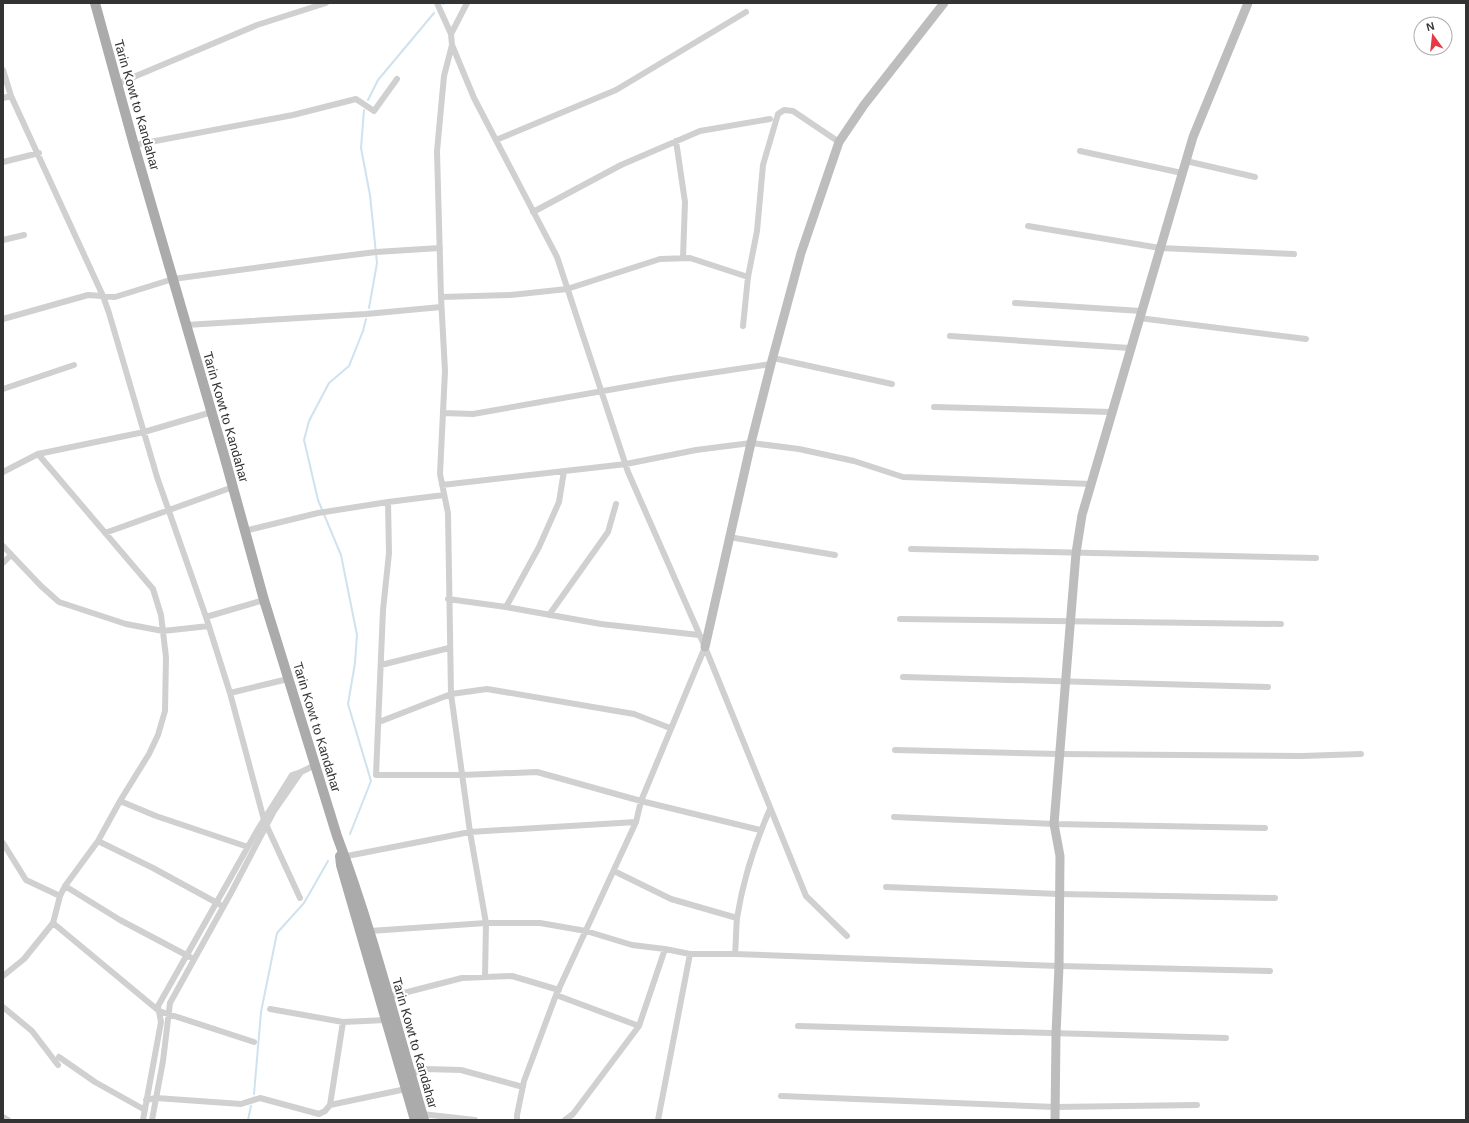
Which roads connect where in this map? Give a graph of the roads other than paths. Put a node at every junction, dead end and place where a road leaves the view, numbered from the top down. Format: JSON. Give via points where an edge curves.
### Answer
{"nodes":[{"id":1,"x":95,"y":3,"type":"edge"},
{"id":2,"x":326,"y":3,"type":"edge"},
{"id":3,"x":437,"y":3,"type":"edge"},
{"id":4,"x":467,"y":3,"type":"edge"},
{"id":5,"x":944,"y":3,"type":"edge"},
{"id":6,"x":1248,"y":3,"type":"edge"},
{"id":7,"x":746,"y":12,"type":"dead end"},
{"id":8,"x":451,"y":34,"type":"junction"},
{"id":9,"x":452,"y":45,"type":"junction"},
{"id":10,"x":3,"y":70,"type":"edge"},
{"id":11,"x":397,"y":79,"type":"dead end"},
{"id":12,"x":117,"y":84,"type":"junction"},
{"id":13,"x":11,"y":96,"type":"junction"},
{"id":14,"x":3,"y":98,"type":"edge"},
{"id":15,"x":770,"y":119,"type":"dead end"},
{"id":16,"x":496,"y":140,"type":"junction"},
{"id":17,"x":676,"y":141,"type":"junction"},
{"id":18,"x":839,"y":142,"type":"junction"},
{"id":19,"x":134,"y":145,"type":"junction"},
{"id":20,"x":1080,"y":151,"type":"dead end"},
{"id":21,"x":39,"y":153,"type":"junction"},
{"id":22,"x":1186,"y":161,"type":"junction"},
{"id":23,"x":3,"y":162,"type":"edge"},
{"id":24,"x":1182,"y":173,"type":"junction"},
{"id":25,"x":1255,"y":177,"type":"dead end"},
{"id":26,"x":533,"y":212,"type":"junction"},
{"id":27,"x":1028,"y":226,"type":"dead end"},
{"id":28,"x":24,"y":235,"type":"dead end"},
{"id":29,"x":3,"y":240,"type":"edge"},
{"id":30,"x":440,"y":248,"type":"junction"},
{"id":31,"x":1160,"y":248,"type":"junction"},
{"id":32,"x":1294,"y":254,"type":"dead end"},
{"id":33,"x":683,"y":258,"type":"junction"},
{"id":34,"x":748,"y":277,"type":"junction"},
{"id":35,"x":173,"y":279,"type":"junction"},
{"id":36,"x":567,"y":289,"type":"junction"},
{"id":37,"x":103,"y":296,"type":"junction"},
{"id":38,"x":441,"y":297,"type":"junction"},
{"id":39,"x":1015,"y":303,"type":"dead end"},
{"id":40,"x":441,"y":307,"type":"junction"},
{"id":41,"x":1140,"y":315,"type":"junction"},
{"id":42,"x":3,"y":319,"type":"edge"},
{"id":43,"x":186,"y":325,"type":"junction"},
{"id":44,"x":743,"y":326,"type":"dead end"},
{"id":45,"x":950,"y":336,"type":"dead end"},
{"id":46,"x":1306,"y":339,"type":"dead end"},
{"id":47,"x":1130,"y":348,"type":"junction"},
{"id":48,"x":772,"y":361,"type":"junction"},
{"id":49,"x":74,"y":366,"type":"dead end"},
{"id":50,"x":892,"y":384,"type":"dead end"},
{"id":51,"x":3,"y":389,"type":"edge"},
{"id":52,"x":601,"y":391,"type":"junction"},
{"id":53,"x":934,"y":407,"type":"dead end"},
{"id":54,"x":212,"y":412,"type":"junction"},
{"id":55,"x":1111,"y":412,"type":"junction"},
{"id":56,"x":443,"y":413,"type":"junction"},
{"id":57,"x":144,"y":432,"type":"junction"},
{"id":58,"x":751,"y":443,"type":"junction"},
{"id":59,"x":38,"y":454,"type":"junction"},
{"id":60,"x":626,"y":464,"type":"junction"},
{"id":61,"x":564,"y":471,"type":"junction"},
{"id":62,"x":3,"y":472,"type":"edge"},
{"id":63,"x":1092,"y":484,"type":"junction"},
{"id":64,"x":442,"y":485,"type":"junction"},
{"id":65,"x":232,"y":487,"type":"junction"},
{"id":66,"x":444,"y":495,"type":"junction"},
{"id":67,"x":388,"y":502,"type":"junction"},
{"id":68,"x":616,"y":504,"type":"dead end"},
{"id":69,"x":169,"y":510,"type":"junction"},
{"id":70,"x":244,"y":531,"type":"junction"},
{"id":71,"x":105,"y":533,"type":"junction"},
{"id":72,"x":729,"y":538,"type":"junction"},
{"id":73,"x":3,"y":546,"type":"edge"},
{"id":74,"x":911,"y":549,"type":"dead end"},
{"id":75,"x":1076,"y":553,"type":"junction"},
{"id":76,"x":11,"y":555,"type":"junction"},
{"id":77,"x":835,"y":555,"type":"dead end"},
{"id":78,"x":1316,"y":558,"type":"dead end"},
{"id":79,"x":3,"y":563,"type":"edge"},
{"id":80,"x":448,"y":599,"type":"junction"},
{"id":81,"x":264,"y":600,"type":"junction"},
{"id":82,"x":506,"y":607,"type":"junction"},
{"id":83,"x":549,"y":615,"type":"junction"},
{"id":84,"x":206,"y":617,"type":"junction"},
{"id":85,"x":900,"y":620,"type":"dead end"},
{"id":86,"x":1070,"y":622,"type":"junction"},
{"id":87,"x":1281,"y":624,"type":"dead end"},
{"id":88,"x":209,"y":626,"type":"junction"},
{"id":89,"x":163,"y":631,"type":"junction"},
{"id":90,"x":699,"y":635,"type":"junction"},
{"id":91,"x":705,"y":647,"type":"junction"},
{"id":92,"x":449,"y":648,"type":"junction"},
{"id":93,"x":381,"y":665,"type":"junction"},
{"id":94,"x":903,"y":678,"type":"dead end"},
{"id":95,"x":288,"y":679,"type":"junction"},
{"id":96,"x":1066,"y":682,"type":"junction"},
{"id":97,"x":1268,"y":687,"type":"dead end"},
{"id":98,"x":230,"y":693,"type":"junction"},
{"id":99,"x":451,"y":694,"type":"junction"},
{"id":100,"x":379,"y":722,"type":"junction"},
{"id":101,"x":670,"y":728,"type":"junction"},
{"id":102,"x":895,"y":750,"type":"dead end"},
{"id":103,"x":1060,"y":754,"type":"junction"},
{"id":104,"x":1361,"y":754,"type":"dead end"},
{"id":105,"x":315,"y":765,"type":"junction"},
{"id":106,"x":301,"y":772,"type":"junction"},
{"id":107,"x":462,"y":775,"type":"junction"},
{"id":108,"x":120,"y":801,"type":"junction"},
{"id":109,"x":642,"y":801,"type":"junction"},
{"id":110,"x":770,"y":809,"type":"junction"},
{"id":111,"x":894,"y":817,"type":"dead end"},
{"id":112,"x":264,"y":820,"type":"junction"},
{"id":113,"x":636,"y":822,"type":"junction"},
{"id":114,"x":1054,"y":824,"type":"junction"},
{"id":115,"x":266,"y":826,"type":"junction"},
{"id":116,"x":1264,"y":828,"type":"dead end"},
{"id":117,"x":760,"y":830,"type":"junction"},
{"id":118,"x":470,"y":832,"type":"junction"},
{"id":119,"x":98,"y":841,"type":"junction"},
{"id":120,"x":3,"y":843,"type":"edge"},
{"id":121,"x":248,"y":847,"type":"junction"},
{"id":122,"x":342,"y":857,"type":"junction"},
{"id":123,"x":614,"y":871,"type":"junction"},
{"id":124,"x":65,"y":886,"type":"junction"},
{"id":125,"x":886,"y":887,"type":"dead end"},
{"id":126,"x":1059,"y":894,"type":"junction"},
{"id":127,"x":60,"y":896,"type":"junction"},
{"id":128,"x":300,"y":898,"type":"dead end"},
{"id":129,"x":1275,"y":898,"type":"dead end"},
{"id":130,"x":216,"y":903,"type":"junction"},
{"id":131,"x":224,"y":907,"type":"junction"},
{"id":132,"x":737,"y":918,"type":"junction"},
{"id":133,"x":53,"y":923,"type":"junction"},
{"id":134,"x":486,"y":923,"type":"junction"},
{"id":135,"x":370,"y":931,"type":"junction"},
{"id":136,"x":586,"y":931,"type":"junction"},
{"id":137,"x":847,"y":936,"type":"dead end"},
{"id":138,"x":665,"y":949,"type":"junction"},
{"id":139,"x":690,"y":954,"type":"junction"},
{"id":140,"x":735,"y":954,"type":"junction"},
{"id":141,"x":187,"y":955,"type":"junction"},
{"id":142,"x":195,"y":959,"type":"junction"},
{"id":143,"x":1059,"y":966,"type":"junction"},
{"id":144,"x":1270,"y":972,"type":"dead end"},
{"id":145,"x":3,"y":976,"type":"edge"},
{"id":146,"x":485,"y":977,"type":"junction"},
{"id":147,"x":557,"y":993,"type":"junction"},
{"id":148,"x":388,"y":997,"type":"junction"},
{"id":149,"x":3,"y":1007,"type":"edge"},
{"id":150,"x":270,"y":1009,"type":"dead end"},
{"id":151,"x":159,"y":1011,"type":"junction"},
{"id":152,"x":169,"y":1014,"type":"junction"},
{"id":153,"x":386,"y":1020,"type":"junction"},
{"id":154,"x":343,"y":1022,"type":"junction"},
{"id":155,"x":639,"y":1026,"type":"junction"},
{"id":156,"x":798,"y":1026,"type":"dead end"},
{"id":157,"x":1056,"y":1034,"type":"junction"},
{"id":158,"x":1226,"y":1038,"type":"dead end"},
{"id":159,"x":254,"y":1042,"type":"dead end"},
{"id":160,"x":60,"y":1057,"type":"dead end"},
{"id":161,"x":58,"y":1065,"type":"dead end"},
{"id":162,"x":411,"y":1074,"type":"junction"},
{"id":163,"x":523,"y":1087,"type":"junction"},
{"id":164,"x":406,"y":1089,"type":"junction"},
{"id":165,"x":781,"y":1096,"type":"dead end"},
{"id":166,"x":156,"y":1098,"type":"junction"},
{"id":167,"x":146,"y":1100,"type":"junction"},
{"id":168,"x":330,"y":1105,"type":"junction"},
{"id":169,"x":1197,"y":1105,"type":"dead end"},
{"id":170,"x":1056,"y":1107,"type":"junction"},
{"id":171,"x":144,"y":1110,"type":"junction"},
{"id":172,"x":325,"y":1111,"type":"junction"},
{"id":173,"x":3,"y":1117,"type":"edge"},
{"id":174,"x":421,"y":1118,"type":"edge"},
{"id":175,"x":8,"y":1120,"type":"edge"},
{"id":176,"x":143,"y":1120,"type":"edge"},
{"id":177,"x":152,"y":1120,"type":"edge"},
{"id":178,"x":324,"y":1120,"type":"edge"},
{"id":179,"x":475,"y":1120,"type":"edge"},
{"id":180,"x":517,"y":1120,"type":"edge"},
{"id":181,"x":565,"y":1120,"type":"edge"},
{"id":182,"x":658,"y":1120,"type":"edge"},
{"id":183,"x":1055,"y":1120,"type":"edge"}],
"edges":[{"from":1,"to":12,"type":"main road","name":"Tarin Kowt to Kandahar"},
{"from":2,"to":12,"type":"street","via":[[257,26]]},
{"from":3,"to":8,"type":"street"},
{"from":4,"to":8,"type":"street"},
{"from":5,"to":18,"type":"street","via":[[864,105]]},
{"from":6,"to":22,"type":"street","via":[[1193,137]]},
{"from":7,"to":16,"type":"street","via":[[616,90]]},
{"from":8,"to":9,"type":"street"},
{"from":9,"to":16,"type":"street","via":[[474,98]]},
{"from":9,"to":30,"type":"street","via":[[444,76],[437,151]]},
{"from":10,"to":13,"type":"street"},
{"from":11,"to":19,"type":"street","via":[[374,111],[356,99]]},
{"from":12,"to":19,"type":"main road","name":"Tarin Kowt to Kandahar"},
{"from":13,"to":14,"type":"street"},
{"from":13,"to":21,"type":"street"},
{"from":15,"to":17,"type":"street","via":[[700,131]]},
{"from":16,"to":26,"type":"street"},
{"from":17,"to":26,"type":"street","via":[[621,165]]},
{"from":17,"to":33,"type":"street","via":[[684,202]]},
{"from":18,"to":34,"type":"street","via":[[793,111],[784,110],[778,114],[763,165],[757,231]]},
{"from":18,"to":48,"type":"street","via":[[801,253]]},
{"from":19,"to":35,"type":"main road","name":"Tarin Kowt to Kandahar"},
{"from":20,"to":24,"type":"street"},
{"from":21,"to":23,"type":"street"},
{"from":21,"to":37,"type":"street"},
{"from":22,"to":24,"type":"street"},
{"from":22,"to":25,"type":"street"},
{"from":24,"to":31,"type":"street"},
{"from":26,"to":36,"type":"street","via":[[557,257]]},
{"from":27,"to":31,"type":"street"},
{"from":28,"to":29,"type":"street"},
{"from":30,"to":35,"type":"street","via":[[360,254]]},
{"from":30,"to":38,"type":"street"},
{"from":31,"to":32,"type":"street"},
{"from":31,"to":41,"type":"street"},
{"from":33,"to":34,"type":"street"},
{"from":33,"to":36,"type":"street","via":[[660,259]]},
{"from":34,"to":44,"type":"street"},
{"from":35,"to":37,"type":"street","via":[[115,297]]},
{"from":35,"to":43,"type":"main road","name":"Tarin Kowt to Kandahar"},
{"from":36,"to":38,"type":"street","via":[[511,295]]},
{"from":36,"to":52,"type":"street"},
{"from":37,"to":42,"type":"street","via":[[88,295]]},
{"from":37,"to":57,"type":"street"},
{"from":38,"to":40,"type":"street"},
{"from":39,"to":41,"type":"street"},
{"from":40,"to":43,"type":"street"},
{"from":40,"to":56,"type":"street","via":[[445,371]]},
{"from":41,"to":46,"type":"street"},
{"from":41,"to":47,"type":"street"},
{"from":43,"to":54,"type":"main road","name":"Tarin Kowt to Kandahar"},
{"from":45,"to":47,"type":"street"},
{"from":47,"to":55,"type":"street"},
{"from":48,"to":50,"type":"street"},
{"from":48,"to":52,"type":"street"},
{"from":48,"to":58,"type":"street"},
{"from":49,"to":51,"type":"street"},
{"from":52,"to":56,"type":"street","via":[[473,414]]},
{"from":52,"to":60,"type":"street"},
{"from":53,"to":55,"type":"street"},
{"from":54,"to":57,"type":"street"},
{"from":54,"to":65,"type":"main road","name":"Tarin Kowt to Kandahar"},
{"from":55,"to":63,"type":"street"},
{"from":56,"to":64,"type":"street","via":[[440,474]]},
{"from":57,"to":59,"type":"street"},
{"from":57,"to":69,"type":"street"},
{"from":58,"to":60,"type":"street","via":[[696,450]]},
{"from":58,"to":63,"type":"street","via":[[799,449],[848,460],[902,477]]},
{"from":58,"to":72,"type":"street"},
{"from":59,"to":62,"type":"street"},
{"from":59,"to":71,"type":"street"},
{"from":60,"to":61,"type":"street"},
{"from":60,"to":90,"type":"street"},
{"from":61,"to":64,"type":"street"},
{"from":61,"to":82,"type":"street","via":[[559,502],[539,547]]},
{"from":63,"to":75,"type":"street","via":[[1082,515]]},
{"from":64,"to":66,"type":"street"},
{"from":65,"to":69,"type":"street"},
{"from":65,"to":70,"type":"main road","name":"Tarin Kowt to Kandahar"},
{"from":66,"to":67,"type":"street"},
{"from":66,"to":80,"type":"street","via":[[448,513]]},
{"from":67,"to":70,"type":"street","via":[[318,513]]},
{"from":67,"to":93,"type":"street","via":[[389,552]]},
{"from":68,"to":83,"type":"street","via":[[608,532]]},
{"from":69,"to":71,"type":"street"},
{"from":69,"to":84,"type":"street"},
{"from":70,"to":81,"type":"main road","name":"Tarin Kowt to Kandahar"},
{"from":71,"to":89,"type":"street","via":[[152,589],[161,615]]},
{"from":72,"to":77,"type":"street"},
{"from":72,"to":91,"type":"street"},
{"from":73,"to":76,"type":"street"},
{"from":74,"to":75,"type":"street"},
{"from":75,"to":78,"type":"street"},
{"from":75,"to":86,"type":"street"},
{"from":76,"to":79,"type":"street"},
{"from":76,"to":89,"type":"street","via":[[59,602],[126,624]]},
{"from":80,"to":82,"type":"street"},
{"from":80,"to":92,"type":"street"},
{"from":81,"to":84,"type":"street"},
{"from":81,"to":95,"type":"main road","name":"Tarin Kowt to Kandahar"},
{"from":82,"to":83,"type":"street"},
{"from":83,"to":90,"type":"street","via":[[601,624]]},
{"from":84,"to":88,"type":"street"},
{"from":85,"to":86,"type":"street"},
{"from":86,"to":87,"type":"street"},
{"from":86,"to":96,"type":"street"},
{"from":88,"to":89,"type":"street"},
{"from":88,"to":98,"type":"street"},
{"from":89,"to":108,"type":"street","via":[[166,657],[165,711],[155,742]]},
{"from":90,"to":91,"type":"street"},
{"from":91,"to":101,"type":"street"},
{"from":91,"to":110,"type":"street"},
{"from":92,"to":93,"type":"street"},
{"from":92,"to":99,"type":"street"},
{"from":93,"to":100,"type":"street"},
{"from":94,"to":96,"type":"street"},
{"from":95,"to":98,"type":"street"},
{"from":95,"to":105,"type":"main road","name":"Tarin Kowt to Kandahar"},
{"from":96,"to":97,"type":"street"},
{"from":96,"to":103,"type":"street"},
{"from":98,"to":112,"type":"street"},
{"from":99,"to":100,"type":"street"},
{"from":99,"to":101,"type":"street","via":[[487,690],[634,714]]},
{"from":99,"to":107,"type":"street"},
{"from":100,"to":107,"type":"street","via":[[376,775]]},
{"from":101,"to":109,"type":"street"},
{"from":102,"to":103,"type":"street"},
{"from":103,"to":104,"type":"street"},
{"from":103,"to":114,"type":"street"},
{"from":105,"to":106,"type":"street"},
{"from":105,"to":122,"type":"main road","name":"Tarin Kowt to Kandahar"},
{"from":106,"to":112,"type":"street","via":[[292,775]]},
{"from":106,"to":115,"type":"street"},
{"from":107,"to":109,"type":"street","via":[[537,772]]},
{"from":107,"to":118,"type":"street"},
{"from":108,"to":119,"type":"street"},
{"from":108,"to":121,"type":"street"},
{"from":109,"to":113,"type":"street"},
{"from":109,"to":117,"type":"street"},
{"from":110,"to":117,"type":"street"},
{"from":110,"to":137,"type":"street","via":[[806,896]]},
{"from":111,"to":114,"type":"street"},
{"from":112,"to":115,"type":"street"},
{"from":112,"to":121,"type":"street"},
{"from":113,"to":118,"type":"street"},
{"from":113,"to":123,"type":"street"},
{"from":114,"to":116,"type":"street"},
{"from":114,"to":126,"type":"street","via":[[1060,856]]},
{"from":115,"to":128,"type":"street"},
{"from":115,"to":131,"type":"street"},
{"from":117,"to":132,"type":"street","via":[[745,879]]},
{"from":118,"to":122,"type":"street"},
{"from":118,"to":134,"type":"street"},
{"from":119,"to":124,"type":"street"},
{"from":119,"to":130,"type":"street"},
{"from":120,"to":127,"type":"street","via":[[26,880]]},
{"from":121,"to":130,"type":"street"},
{"from":122,"to":135,"type":"main road","name":"Tarin Kowt to Kandahar"},
{"from":122,"to":153,"type":"main road","name":"Tarin Kowt to Kandahar","via":[[341,865]]},
{"from":123,"to":132,"type":"street","via":[[671,899]]},
{"from":123,"to":136,"type":"street"},
{"from":124,"to":127,"type":"street"},
{"from":124,"to":141,"type":"street","via":[[120,920]]},
{"from":125,"to":126,"type":"street"},
{"from":126,"to":129,"type":"street"},
{"from":126,"to":143,"type":"street"},
{"from":127,"to":133,"type":"street"},
{"from":130,"to":131,"type":"street"},
{"from":130,"to":141,"type":"street"},
{"from":131,"to":142,"type":"street"},
{"from":132,"to":140,"type":"street"},
{"from":133,"to":145,"type":"street","via":[[24,959]]},
{"from":133,"to":151,"type":"street"},
{"from":134,"to":135,"type":"street"},
{"from":134,"to":136,"type":"street","via":[[540,923]]},
{"from":134,"to":146,"type":"street"},
{"from":135,"to":148,"type":"main road","name":"Tarin Kowt to Kandahar"},
{"from":136,"to":138,"type":"street","via":[[632,945]]},
{"from":136,"to":147,"type":"street"},
{"from":138,"to":139,"type":"street"},
{"from":138,"to":155,"type":"street"},
{"from":139,"to":140,"type":"street"},
{"from":139,"to":182,"type":"street"},
{"from":140,"to":143,"type":"street"},
{"from":141,"to":142,"type":"street"},
{"from":141,"to":151,"type":"street","via":[[158,1006]]},
{"from":142,"to":152,"type":"street","via":[[170,1003]]},
{"from":143,"to":144,"type":"street"},
{"from":143,"to":157,"type":"street"},
{"from":146,"to":147,"type":"street","via":[[512,976]]},
{"from":146,"to":148,"type":"street","via":[[462,978]]},
{"from":147,"to":155,"type":"street"},
{"from":147,"to":163,"type":"street"},
{"from":148,"to":162,"type":"main road","name":"Tarin Kowt to Kandahar"},
{"from":149,"to":161,"type":"street","via":[[32,1031]]},
{"from":150,"to":154,"type":"street"},
{"from":151,"to":152,"type":"street"},
{"from":151,"to":167,"type":"street","via":[[161,1022]]},
{"from":152,"to":159,"type":"street"},
{"from":152,"to":166,"type":"street"},
{"from":153,"to":154,"type":"street"},
{"from":153,"to":164,"type":"main road","name":"Tarin Kowt to Kandahar"},
{"from":154,"to":168,"type":"street"},
{"from":155,"to":181,"type":"street","via":[[573,1114]]},
{"from":156,"to":157,"type":"street"},
{"from":157,"to":158,"type":"street"},
{"from":157,"to":170,"type":"street"},
{"from":160,"to":171,"type":"street","via":[[95,1082]]},
{"from":162,"to":163,"type":"street","via":[[425,1069],[460,1070]]},
{"from":162,"to":174,"type":"main road","name":"Tarin Kowt to Kandahar"},
{"from":163,"to":180,"type":"street"},
{"from":164,"to":168,"type":"street"},
{"from":164,"to":174,"type":"main road","name":"Tarin Kowt to Kandahar"},
{"from":165,"to":170,"type":"street"},
{"from":166,"to":167,"type":"street"},
{"from":166,"to":172,"type":"street","via":[[241,1104],[260,1098],[320,1114]]},
{"from":166,"to":177,"type":"street"},
{"from":167,"to":171,"type":"street"},
{"from":168,"to":172,"type":"street"},
{"from":169,"to":170,"type":"street"},
{"from":170,"to":183,"type":"street"},
{"from":171,"to":176,"type":"street"},
{"from":172,"to":178,"type":"street"},
{"from":173,"to":175,"type":"street"},
{"from":174,"to":179,"type":"street"}]}
